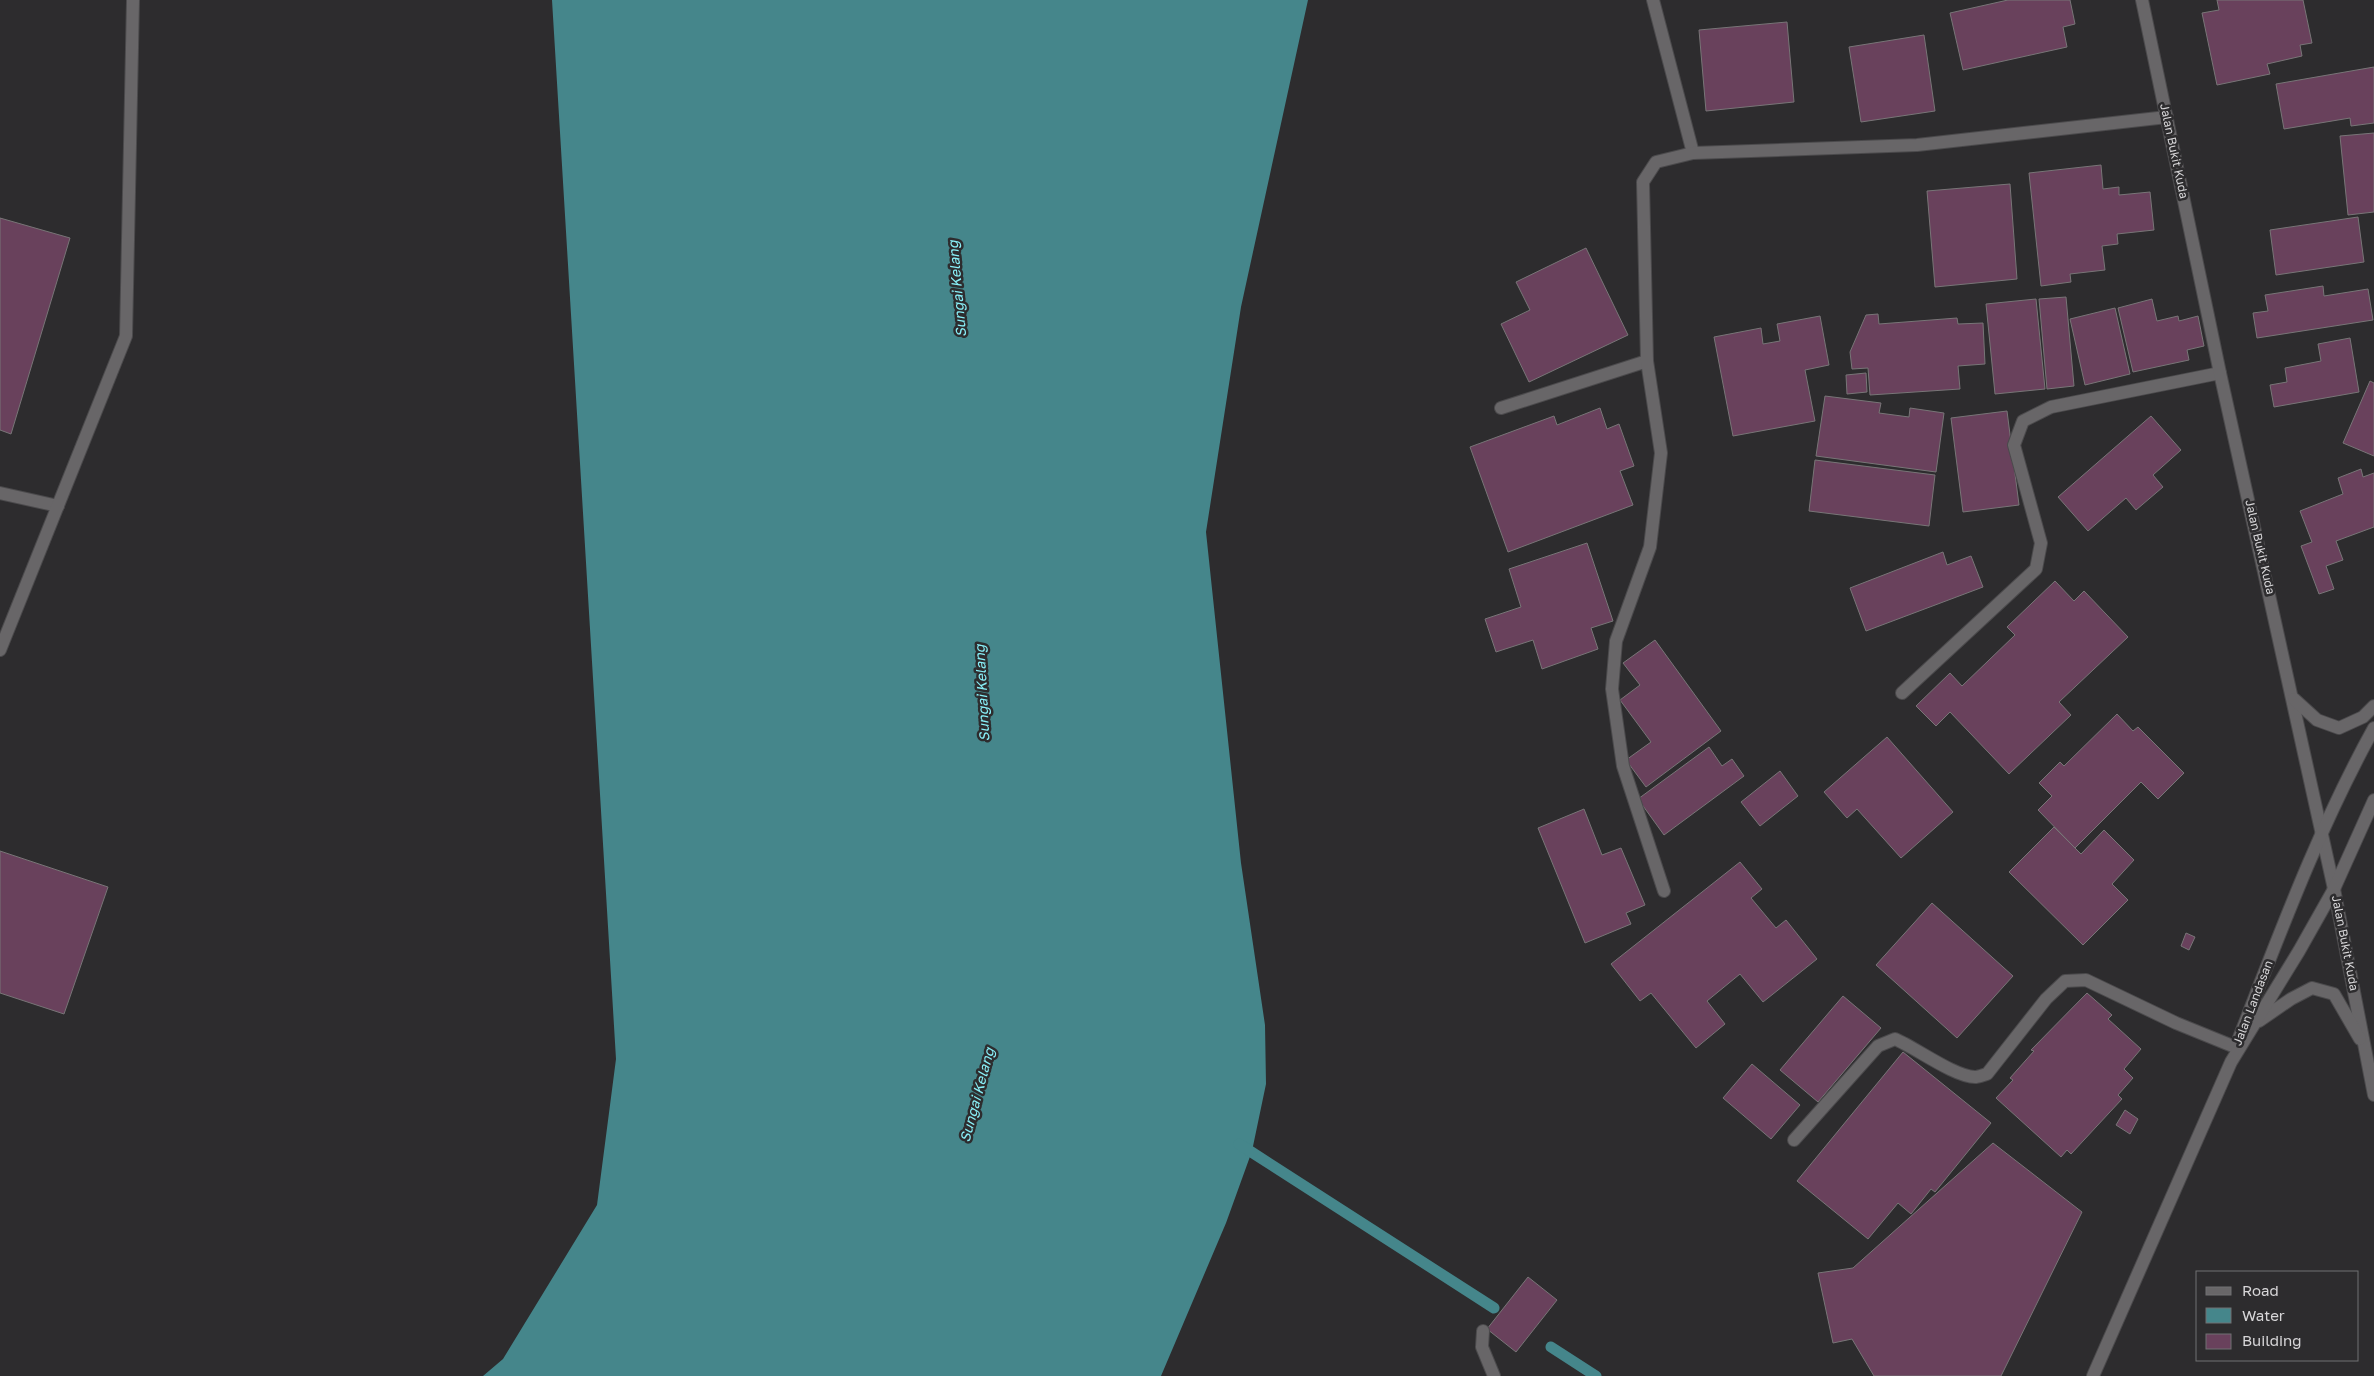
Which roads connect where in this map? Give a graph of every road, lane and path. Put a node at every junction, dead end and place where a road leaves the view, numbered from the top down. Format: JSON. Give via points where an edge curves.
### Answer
{"nodes":[{"id":1,"x":133,"y":0,"type":"edge"},
{"id":2,"x":1653,"y":0,"type":"edge"},
{"id":3,"x":2142,"y":0,"type":"edge"},
{"id":4,"x":2167,"y":116,"type":"junction"},
{"id":5,"x":1693,"y":153,"type":"junction"},
{"id":6,"x":1647,"y":361,"type":"junction"},
{"id":7,"x":2220,"y":373,"type":"junction"},
{"id":8,"x":1500,"y":408,"type":"dead end"},
{"id":9,"x":0,"y":493,"type":"edge"},
{"id":10,"x":58,"y":506,"type":"junction"},
{"id":11,"x":0,"y":650,"type":"edge"},
{"id":12,"x":1902,"y":693,"type":"dead end"},
{"id":13,"x":2294,"y":699,"type":"junction"},
{"id":14,"x":2374,"y":706,"type":"edge"},
{"id":15,"x":2374,"y":728,"type":"edge"},
{"id":16,"x":2374,"y":800,"type":"edge"},
{"id":17,"x":2321,"y":836,"type":"junction"},
{"id":18,"x":2334,"y":888,"type":"junction"},
{"id":19,"x":1664,"y":892,"type":"dead end"},
{"id":20,"x":2253,"y":1025,"type":"junction"},
{"id":21,"x":2235,"y":1047,"type":"junction"},
{"id":22,"x":2366,"y":1050,"type":"junction"},
{"id":23,"x":2231,"y":1062,"type":"junction"},
{"id":24,"x":2374,"y":1095,"type":"edge"},
{"id":25,"x":1794,"y":1140,"type":"dead end"},
{"id":26,"x":1482,"y":1331,"type":"dead end"},
{"id":27,"x":1494,"y":1376,"type":"edge"},
{"id":28,"x":2093,"y":1376,"type":"edge"}],
"edges":[{"from":1,"to":10,"type":"street","via":[[126,336]]},
{"from":2,"to":5,"type":"street"},
{"from":3,"to":4,"type":"street","name":"Jalan Bukit Kuda"},
{"from":4,"to":5,"type":"street","via":[[1917,145]]},
{"from":4,"to":7,"type":"street","name":"Jalan Bukit Kuda"},
{"from":5,"to":6,"type":"street","via":[[1656,162],[1643,182]]},
{"from":6,"to":8,"type":"street"},
{"from":6,"to":19,"type":"street","via":[[1661,453],[1650,547],[1616,641],[1612,689],[1623,766]]},
{"from":7,"to":12,"type":"street","via":[[2051,407],[2023,421],[2014,445],[2041,543],[2036,569]]},
{"from":7,"to":13,"type":"street","name":"Jalan Bukit Kuda"},
{"from":9,"to":10,"type":"street"},
{"from":10,"to":11,"type":"street"},
{"from":13,"to":14,"type":"street","via":[[2317,720],[2339,728],[2363,717]]},
{"from":13,"to":17,"type":"street","name":"Jalan Bukit Kuda"},
{"from":15,"to":17,"type":"street","name":"Jalan Landasan"},
{"from":16,"to":18,"type":"street","name":"Jalan Landasan"},
{"from":17,"to":18,"type":"street","name":"Jalan Bukit Kuda"},
{"from":17,"to":21,"type":"street","name":"Jalan Landasan","via":[[2305,868]]},
{"from":18,"to":20,"type":"street","name":"Jalan Landasan"},
{"from":18,"to":22,"type":"street","name":"Jalan Bukit Kuda"},
{"from":20,"to":22,"type":"street","via":[[2312,988],[2334,994]]},
{"from":20,"to":23,"type":"street","name":"Jalan Landasan"},
{"from":21,"to":23,"type":"street","name":"Jalan Landasan"},
{"from":21,"to":25,"type":"street","via":[[2086,980],[2065,981],[2046,999],[1986,1074],[1975,1077],[1958,1073],[1895,1039],[1878,1046]]},
{"from":22,"to":24,"type":"street","name":"Jalan Bukit Kuda"},
{"from":23,"to":28,"type":"street"},
{"from":26,"to":27,"type":"street","via":[[1482,1347]]}]}
